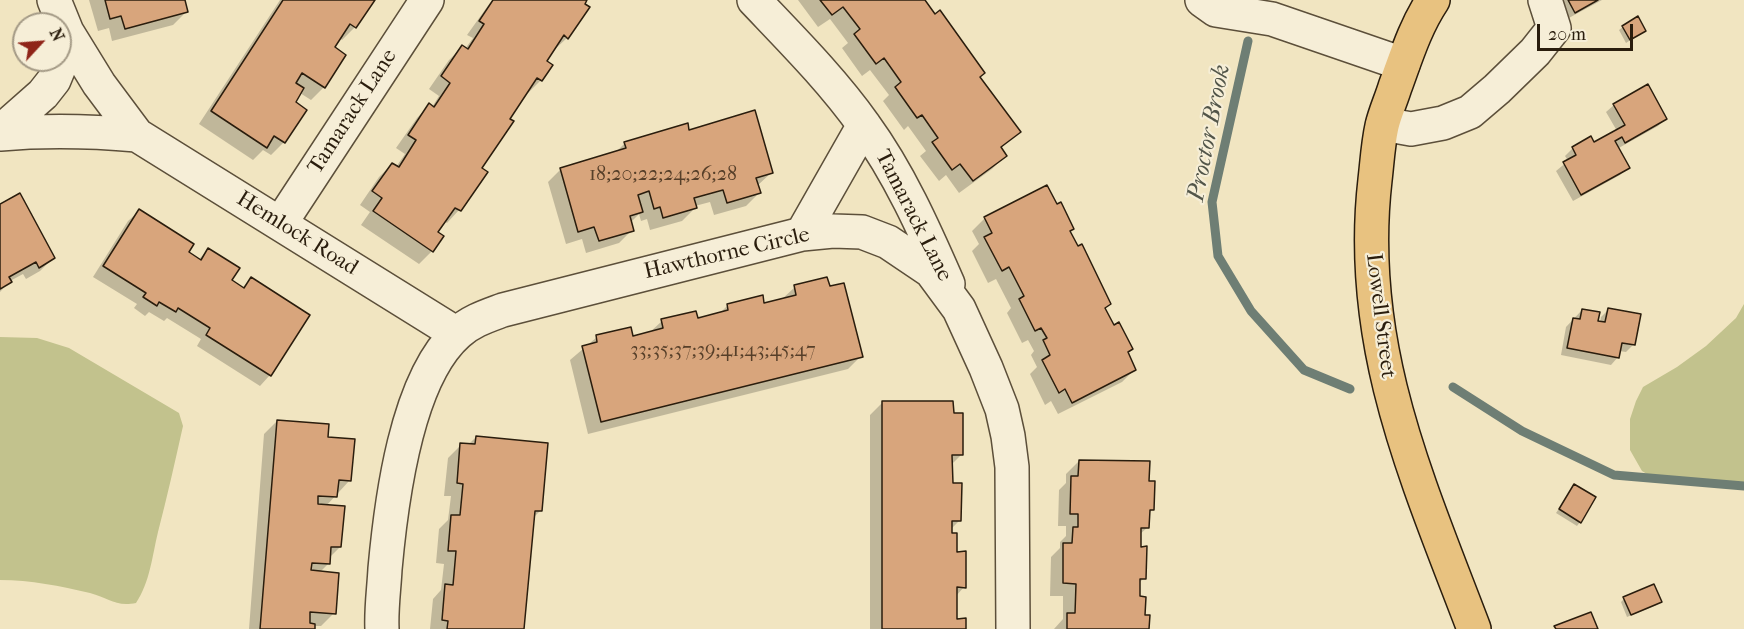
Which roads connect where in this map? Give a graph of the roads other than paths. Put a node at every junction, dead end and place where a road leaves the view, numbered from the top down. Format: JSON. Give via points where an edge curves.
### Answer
{"nodes":[{"id":1,"x":426,"y":0,"type":"edge"},
{"id":2,"x":754,"y":0,"type":"edge"},
{"id":3,"x":1202,"y":0,"type":"edge"},
{"id":4,"x":1433,"y":0,"type":"edge"},
{"id":5,"x":1545,"y":0,"type":"edge"},
{"id":6,"x":72,"y":40,"type":"edge"},
{"id":7,"x":1403,"y":64,"type":"junction"},
{"id":8,"x":57,"y":72,"type":"edge"},
{"id":9,"x":1383,"y":124,"type":"junction"},
{"id":10,"x":864,"y":125,"type":"junction"},
{"id":11,"x":0,"y":133,"type":"edge"},
{"id":12,"x":136,"y":135,"type":"junction"},
{"id":13,"x":280,"y":224,"type":"junction"},
{"id":14,"x":802,"y":234,"type":"junction"},
{"id":15,"x":959,"y":309,"type":"junction"},
{"id":16,"x":457,"y":334,"type":"junction"},
{"id":17,"x":382,"y":629,"type":"edge"},
{"id":18,"x":1013,"y":629,"type":"edge"},
{"id":19,"x":1474,"y":629,"type":"edge"}],
"edges":[{"from":1,"to":13,"type":"street","name":"Tamarack Lane"},
{"from":2,"to":10,"type":"street","name":"Tamarack Lane"},
{"from":3,"to":7,"type":"street","via":[[1216,10],[1272,19]]},
{"from":4,"to":7,"type":"main road","name":"Lowell Street"},
{"from":5,"to":9,"type":"street","via":[[1554,28],[1535,52],[1470,112],[1443,123],[1411,129]]},
{"from":6,"to":12,"type":"street","name":"Hemlock Road"},
{"from":7,"to":9,"type":"main road","name":"Lowell Street"},
{"from":8,"to":11,"type":"street","via":[[43,94]]},
{"from":9,"to":19,"type":"main road","name":"Lowell Street","via":[[1370,242],[1381,353],[1415,475]]},
{"from":10,"to":14,"type":"street","name":"Tamarack Lane"},
{"from":10,"to":15,"type":"street","name":"Tamarack Lane","via":[[898,178]]},
{"from":11,"to":12,"type":"street","name":"Hemlock Road"},
{"from":12,"to":13,"type":"street","name":"Hemlock Road"},
{"from":13,"to":16,"type":"street","name":"Hemlock Road"},
{"from":14,"to":15,"type":"street","name":"Hawthorne Circle","via":[[862,232],[888,242],[931,271]]},
{"from":14,"to":16,"type":"street","name":"Hawthorne Circle","via":[[503,310],[480,318]]},
{"from":15,"to":18,"type":"street","name":"Hawthorne Circle","via":[[1002,409],[1008,436],[1012,467]]},
{"from":16,"to":17,"type":"street","name":"Hawthorne Circle","via":[[429,371],[401,460],[388,533]]}]}
